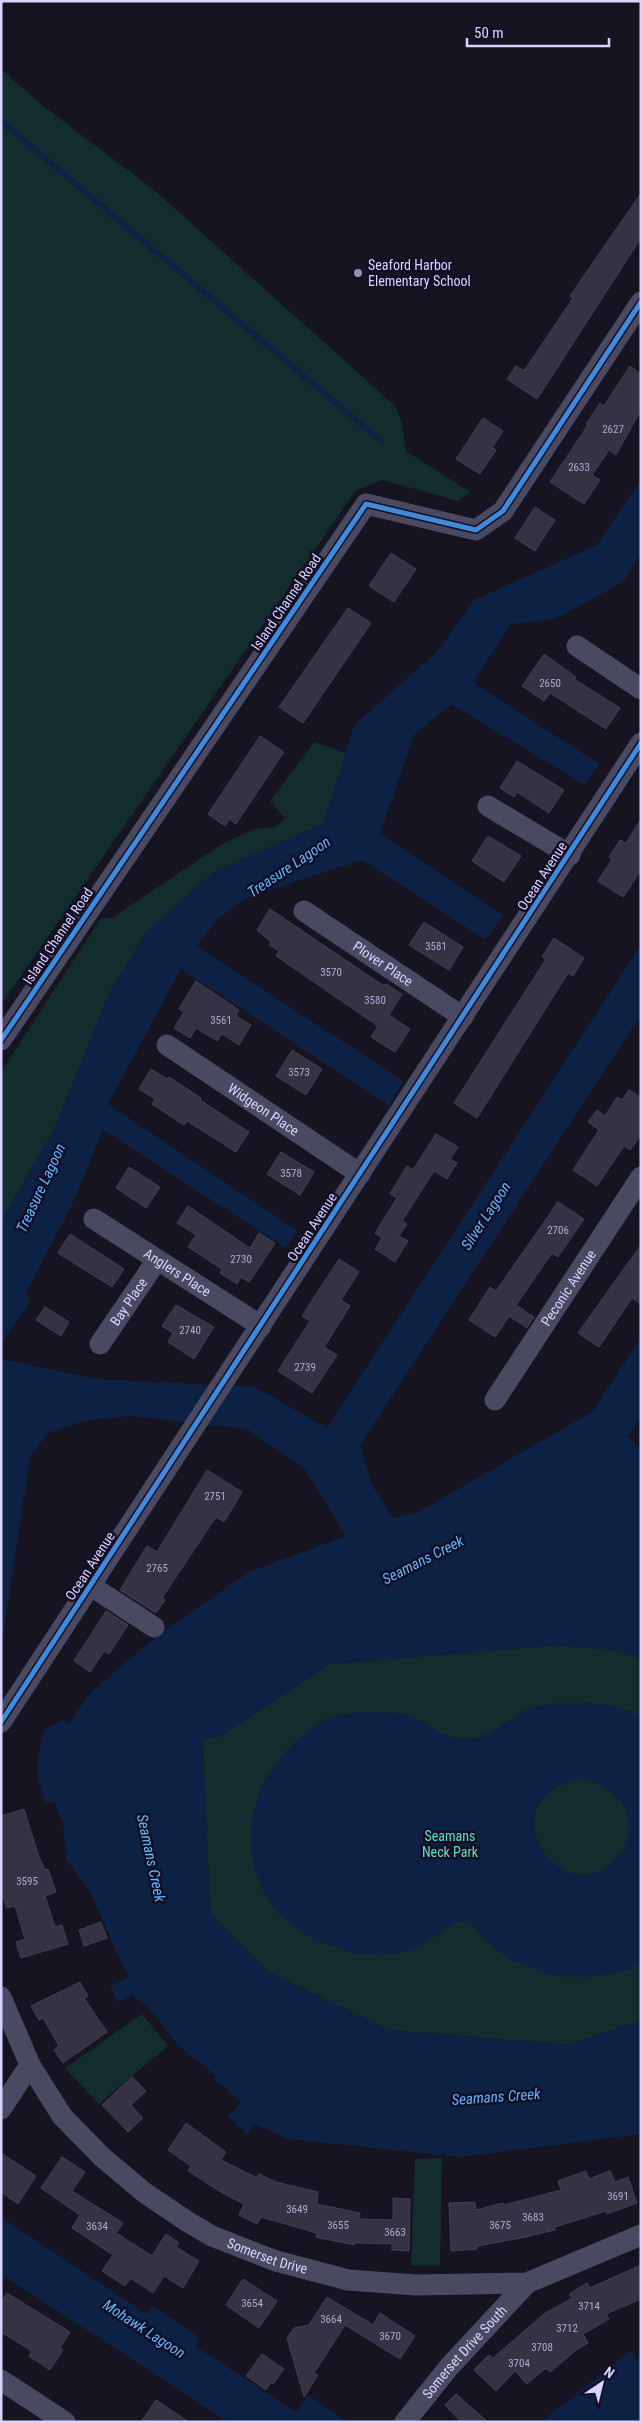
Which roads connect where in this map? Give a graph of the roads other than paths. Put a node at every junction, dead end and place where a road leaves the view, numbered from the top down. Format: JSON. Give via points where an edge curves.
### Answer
{"nodes":[{"id":1,"x":641,"y":302,"type":"edge"},
{"id":2,"x":577,"y":646,"type":"dead end"},
{"id":3,"x":641,"y":689,"type":"edge"},
{"id":4,"x":641,"y":743,"type":"edge"},
{"id":5,"x":488,"y":806,"type":"dead end"},
{"id":6,"x":570,"y":855,"type":"junction"},
{"id":7,"x":304,"y":911,"type":"dead end"},
{"id":8,"x":463,"y":1017,"type":"junction"},
{"id":9,"x":1,"y":1040,"type":"edge"},
{"id":10,"x":167,"y":1045,"type":"dead end"},
{"id":11,"x":360,"y":1174,"type":"junction"},
{"id":12,"x":641,"y":1177,"type":"edge"},
{"id":13,"x":94,"y":1219,"type":"dead end"},
{"id":14,"x":157,"y":1260,"type":"junction"},
{"id":15,"x":260,"y":1326,"type":"junction"},
{"id":16,"x":100,"y":1344,"type":"dead end"},
{"id":17,"x":495,"y":1400,"type":"dead end"},
{"id":18,"x":91,"y":1586,"type":"junction"},
{"id":19,"x":154,"y":1627,"type":"dead end"},
{"id":20,"x":1,"y":1722,"type":"edge"},
{"id":21,"x":1,"y":1997,"type":"edge"},
{"id":22,"x":30,"y":2065,"type":"junction"},
{"id":23,"x":1,"y":2109,"type":"edge"},
{"id":24,"x":641,"y":2235,"type":"edge"},
{"id":25,"x":526,"y":2283,"type":"junction"},
{"id":26,"x":1,"y":2380,"type":"edge"},
{"id":27,"x":65,"y":2422,"type":"edge"},
{"id":28,"x":405,"y":2422,"type":"edge"}],
"edges":[{"from":1,"to":9,"type":"street","name":"Island Channel Road","via":[[503,511],[476,530],[366,504]]},
{"from":2,"to":3,"type":"street"},
{"from":4,"to":6,"type":"street","name":"Ocean Avenue"},
{"from":5,"to":6,"type":"street"},
{"from":6,"to":8,"type":"street","name":"Ocean Avenue"},
{"from":7,"to":8,"type":"street","name":"Plover Place"},
{"from":8,"to":11,"type":"street","name":"Ocean Avenue"},
{"from":10,"to":11,"type":"street","name":"Widgeon Place"},
{"from":11,"to":15,"type":"street","name":"Ocean Avenue"},
{"from":12,"to":17,"type":"street","name":"Peconic Avenue"},
{"from":13,"to":14,"type":"street","name":"Anglers Place"},
{"from":14,"to":15,"type":"street","name":"Anglers Place"},
{"from":14,"to":16,"type":"street","name":"Bay Place"},
{"from":15,"to":18,"type":"street","name":"Ocean Avenue"},
{"from":18,"to":19,"type":"street"},
{"from":18,"to":20,"type":"street","name":"Ocean Avenue"},
{"from":21,"to":22,"type":"street","name":"Somerset Drive"},
{"from":22,"to":23,"type":"street"},
{"from":22,"to":25,"type":"street","name":"Somerset Drive","via":[[62,2116],[102,2157],[145,2193],[212,2236],[276,2262],[348,2280],[416,2285]]},
{"from":24,"to":25,"type":"street","name":"Somerset Drive"},
{"from":25,"to":28,"type":"street","name":"Somerset Drive South","via":[[449,2367]]},
{"from":26,"to":27,"type":"street"}]}
